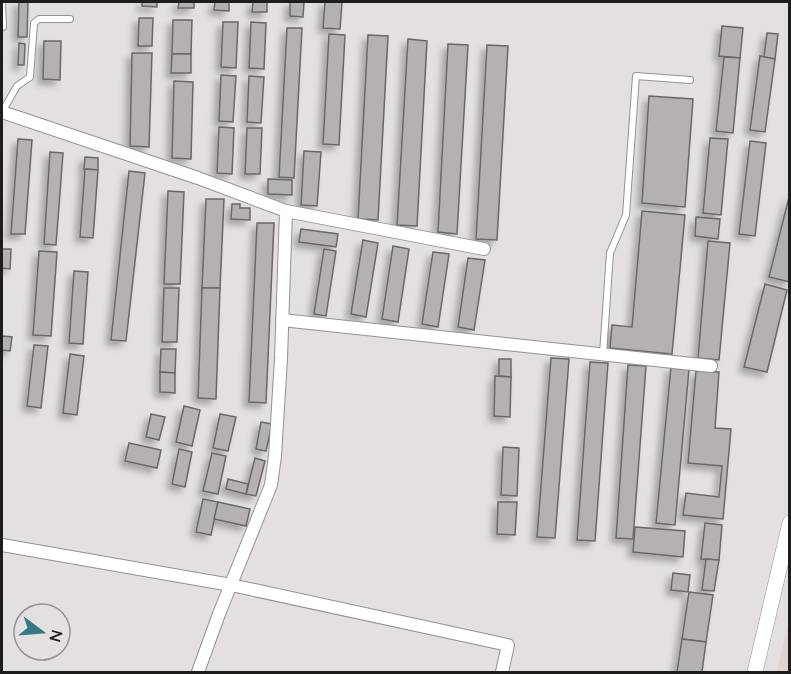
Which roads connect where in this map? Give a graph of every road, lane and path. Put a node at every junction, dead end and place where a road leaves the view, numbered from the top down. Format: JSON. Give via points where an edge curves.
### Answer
{"nodes":[{"id":1,"x":3,"y":2,"type":"edge"},
{"id":2,"x":70,"y":20,"type":"dead end"},
{"id":3,"x":3,"y":27,"type":"dead end"},
{"id":4,"x":690,"y":80,"type":"dead end"},
{"id":5,"x":2,"y":112,"type":"edge"},
{"id":6,"x":286,"y":211,"type":"junction"},
{"id":7,"x":484,"y":249,"type":"dead end"},
{"id":8,"x":282,"y":320,"type":"junction"},
{"id":9,"x":603,"y":354,"type":"junction"},
{"id":10,"x":711,"y":366,"type":"dead end"},
{"id":11,"x":789,"y":524,"type":"edge"},
{"id":12,"x":2,"y":546,"type":"edge"},
{"id":13,"x":231,"y":585,"type":"junction"},
{"id":14,"x":198,"y":672,"type":"edge"},
{"id":15,"x":502,"y":672,"type":"edge"},
{"id":16,"x":755,"y":672,"type":"edge"}],
"edges":[{"from":1,"to":3,"type":"lane"},
{"from":2,"to":5,"type":"lane","via":[[39,19],[34,24],[30,78],[17,86]]},
{"from":4,"to":9,"type":"lane","via":[[636,76],[626,215],[610,253]]},
{"from":5,"to":6,"type":"street"},
{"from":6,"to":7,"type":"street"},
{"from":6,"to":8,"type":"street"},
{"from":8,"to":9,"type":"street"},
{"from":8,"to":13,"type":"street","via":[[271,485]]},
{"from":9,"to":10,"type":"street"},
{"from":11,"to":16,"type":"street"},
{"from":12,"to":13,"type":"street"},
{"from":13,"to":14,"type":"street"},
{"from":13,"to":15,"type":"street","via":[[508,645]]}]}
